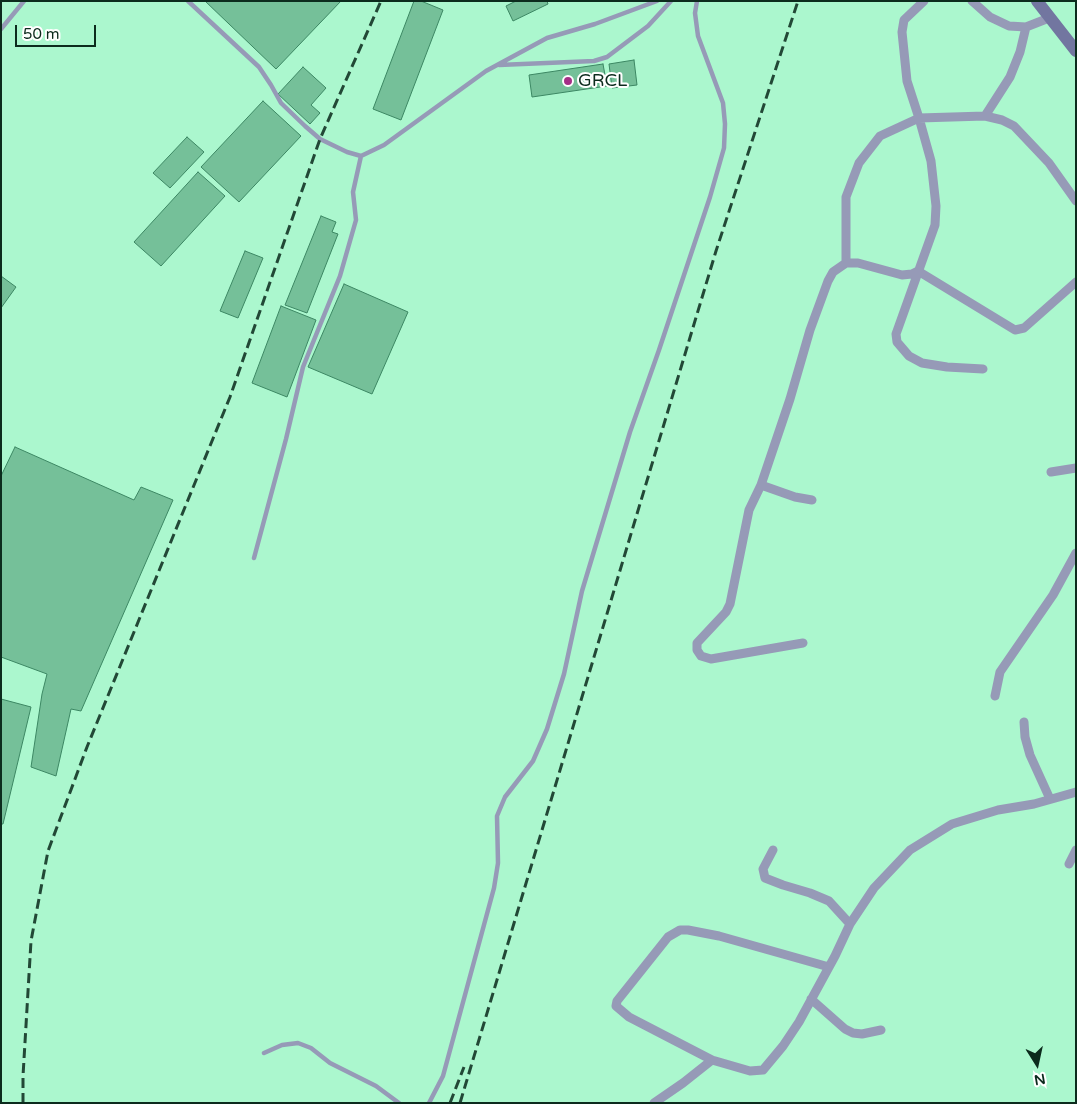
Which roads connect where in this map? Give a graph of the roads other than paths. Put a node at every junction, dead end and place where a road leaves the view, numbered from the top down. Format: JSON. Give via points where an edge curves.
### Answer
{"nodes":[{"id":1,"x":24,"y":1,"type":"edge"},
{"id":2,"x":188,"y":1,"type":"edge"},
{"id":3,"x":657,"y":1,"type":"edge"},
{"id":4,"x":672,"y":1,"type":"edge"},
{"id":5,"x":697,"y":1,"type":"edge"},
{"id":6,"x":924,"y":1,"type":"edge"},
{"id":7,"x":972,"y":1,"type":"edge"},
{"id":8,"x":1037,"y":1,"type":"edge"},
{"id":9,"x":1050,"y":18,"type":"junction"},
{"id":10,"x":1026,"y":27,"type":"junction"},
{"id":11,"x":1,"y":29,"type":"edge"},
{"id":12,"x":1076,"y":51,"type":"edge"},
{"id":13,"x":498,"y":65,"type":"junction"},
{"id":14,"x":984,"y":116,"type":"junction"},
{"id":15,"x":919,"y":118,"type":"junction"},
{"id":16,"x":361,"y":156,"type":"junction"},
{"id":17,"x":1076,"y":201,"type":"edge"},
{"id":18,"x":846,"y":263,"type":"junction"},
{"id":19,"x":918,"y":271,"type":"junction"},
{"id":20,"x":1076,"y":282,"type":"edge"},
{"id":21,"x":983,"y":369,"type":"dead end"},
{"id":22,"x":1076,"y":468,"type":"edge"},
{"id":23,"x":1052,"y":472,"type":"dead end"},
{"id":24,"x":761,"y":485,"type":"junction"},
{"id":25,"x":812,"y":500,"type":"dead end"},
{"id":26,"x":1076,"y":553,"type":"edge"},
{"id":27,"x":254,"y":558,"type":"dead end"},
{"id":28,"x":803,"y":642,"type":"dead end"},
{"id":29,"x":995,"y":696,"type":"dead end"},
{"id":30,"x":1024,"y":722,"type":"dead end"},
{"id":31,"x":1076,"y":792,"type":"edge"},
{"id":32,"x":1050,"y":799,"type":"junction"},
{"id":33,"x":773,"y":850,"type":"dead end"},
{"id":34,"x":1076,"y":850,"type":"edge"},
{"id":35,"x":1069,"y":864,"type":"dead end"},
{"id":36,"x":850,"y":924,"type":"junction"},
{"id":37,"x":829,"y":967,"type":"junction"},
{"id":38,"x":811,"y":999,"type":"junction"},
{"id":39,"x":882,"y":1030,"type":"dead end"},
{"id":40,"x":264,"y":1053,"type":"dead end"},
{"id":41,"x":712,"y":1060,"type":"junction"},
{"id":42,"x":399,"y":1103,"type":"edge"},
{"id":43,"x":430,"y":1103,"type":"edge"},
{"id":44,"x":654,"y":1103,"type":"edge"}],
"edges":[{"from":1,"to":11,"type":"lane"},
{"from":2,"to":16,"type":"lane","via":[[259,67],[281,103],[305,126],[320,139]]},
{"from":3,"to":13,"type":"lane","via":[[547,38]]},
{"from":4,"to":13,"type":"lane","via":[[648,26],[607,57],[594,61]]},
{"from":5,"to":43,"type":"lane","via":[[698,36],[722,102],[724,148],[630,432],[582,591],[564,674],[546,729],[533,761],[505,797],[498,816],[498,863],[494,888],[443,1076]]},
{"from":6,"to":15,"type":"street","via":[[902,26],[907,80]]},
{"from":7,"to":10,"type":"street","via":[[990,17],[1009,26]]},
{"from":8,"to":9,"type":"street"},
{"from":9,"to":10,"type":"street"},
{"from":9,"to":12,"type":"street"},
{"from":10,"to":14,"type":"street","via":[[1010,78]]},
{"from":13,"to":16,"type":"lane","via":[[384,145]]},
{"from":14,"to":15,"type":"street"},
{"from":14,"to":17,"type":"street","via":[[1014,126],[1049,163]]},
{"from":15,"to":18,"type":"street","via":[[880,136],[859,163],[846,197]]},
{"from":15,"to":19,"type":"street","via":[[931,161],[936,206],[935,225]]},
{"from":16,"to":27,"type":"lane","via":[[353,192],[356,220],[340,276],[303,367]]},
{"from":18,"to":19,"type":"street","via":[[858,262],[902,275]]},
{"from":18,"to":24,"type":"street","via":[[833,272],[828,282]]},
{"from":19,"to":20,"type":"street","via":[[1015,330],[1024,328]]},
{"from":19,"to":21,"type":"street","via":[[896,334],[897,342],[909,356],[922,364]]},
{"from":22,"to":23,"type":"street"},
{"from":24,"to":25,"type":"street"},
{"from":24,"to":28,"type":"street","via":[[749,510],[730,604],[697,642],[697,650],[701,656],[711,659]]},
{"from":26,"to":29,"type":"street","via":[[1054,594],[1000,672]]},
{"from":30,"to":32,"type":"street","via":[[1030,755]]},
{"from":31,"to":32,"type":"street"},
{"from":32,"to":36,"type":"street","via":[[952,824],[910,850],[874,888]]},
{"from":33,"to":36,"type":"street","via":[[763,869],[765,878],[810,892],[829,902]]},
{"from":34,"to":35,"type":"street"},
{"from":36,"to":37,"type":"street"},
{"from":37,"to":38,"type":"street"},
{"from":37,"to":41,"type":"street","via":[[688,930],[680,930],[668,937],[616,1006],[629,1017]]},
{"from":38,"to":39,"type":"street","via":[[853,1033]]},
{"from":38,"to":41,"type":"street","via":[[783,1046],[763,1070],[750,1071]]},
{"from":40,"to":42,"type":"lane","via":[[282,1045],[298,1043],[376,1086]]},
{"from":41,"to":44,"type":"street"}]}
